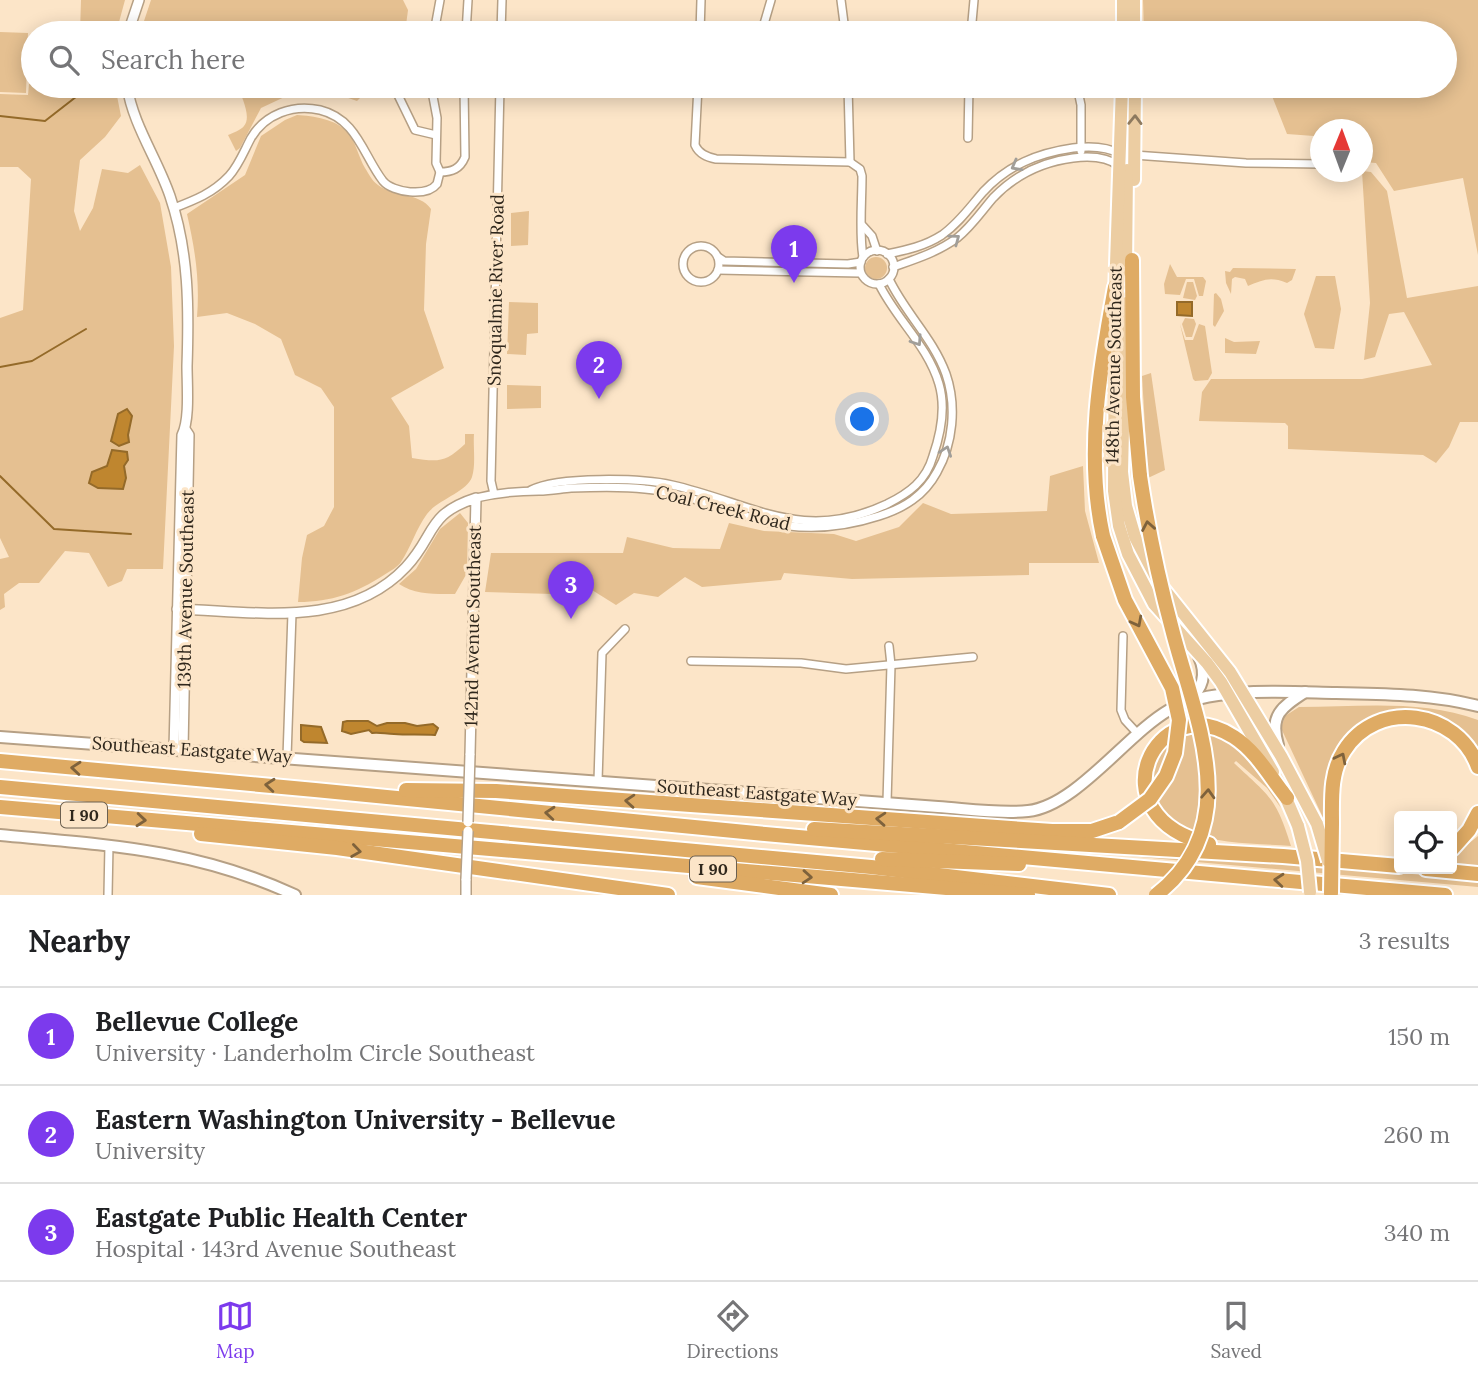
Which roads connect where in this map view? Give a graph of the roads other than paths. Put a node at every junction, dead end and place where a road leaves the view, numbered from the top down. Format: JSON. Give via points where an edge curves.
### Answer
{"nodes":[{"id":1,"x":139,"y":0,"type":"edge"},
{"id":2,"x":440,"y":0,"type":"edge"},
{"id":3,"x":468,"y":0,"type":"edge"},
{"id":4,"x":502,"y":0,"type":"edge"},
{"id":5,"x":701,"y":0,"type":"edge"},
{"id":6,"x":771,"y":0,"type":"edge"},
{"id":7,"x":841,"y":0,"type":"edge"},
{"id":8,"x":974,"y":0,"type":"edge"},
{"id":9,"x":1123,"y":0,"type":"edge"},
{"id":10,"x":1135,"y":0,"type":"edge"},
{"id":11,"x":132,"y":21,"type":"edge"},
{"id":12,"x":436,"y":21,"type":"edge"},
{"id":13,"x":467,"y":21,"type":"edge"},
{"id":14,"x":501,"y":21,"type":"edge"},
{"id":15,"x":700,"y":21,"type":"edge"},
{"id":16,"x":765,"y":21,"type":"edge"},
{"id":17,"x":844,"y":21,"type":"edge"},
{"id":18,"x":972,"y":21,"type":"edge"},
{"id":19,"x":1123,"y":21,"type":"edge"},
{"id":20,"x":1134,"y":21,"type":"edge"},
{"id":21,"x":130,"y":98,"type":"edge"},
{"id":22,"x":399,"y":98,"type":"edge"},
{"id":23,"x":434,"y":98,"type":"edge"},
{"id":24,"x":464,"y":98,"type":"edge"},
{"id":25,"x":500,"y":98,"type":"edge"},
{"id":26,"x":697,"y":98,"type":"edge"},
{"id":27,"x":848,"y":98,"type":"edge"},
{"id":28,"x":969,"y":98,"type":"edge"},
{"id":29,"x":1080,"y":98,"type":"edge"},
{"id":30,"x":1122,"y":98,"type":"edge"},
{"id":31,"x":1135,"y":98,"type":"edge"},
{"id":32,"x":436,"y":135,"type":"junction"},
{"id":33,"x":968,"y":138,"type":"dead end"},
{"id":34,"x":1081,"y":147,"type":"junction"},
{"id":35,"x":1134,"y":154,"type":"junction"},
{"id":36,"x":1081,"y":157,"type":"junction"},
{"id":37,"x":1120,"y":160,"type":"junction"},
{"id":38,"x":850,"y":162,"type":"junction"},
{"id":39,"x":1310,"y":164,"type":"edge"},
{"id":40,"x":440,"y":172,"type":"junction"},
{"id":41,"x":174,"y":208,"type":"junction"},
{"id":42,"x":863,"y":226,"type":"junction"},
{"id":43,"x":877,"y":251,"type":"junction"},
{"id":44,"x":887,"y":254,"type":"junction"},
{"id":45,"x":718,"y":257,"type":"junction"},
{"id":46,"x":862,"y":260,"type":"junction"},
{"id":47,"x":1132,"y":260,"type":"junction"},
{"id":48,"x":893,"y":267,"type":"junction"},
{"id":49,"x":718,"y":270,"type":"junction"},
{"id":50,"x":860,"y":272,"type":"junction"},
{"id":51,"x":889,"y":279,"type":"junction"},
{"id":52,"x":879,"y":284,"type":"junction"},
{"id":53,"x":1121,"y":291,"type":"junction"},
{"id":54,"x":531,"y":490,"type":"junction"},
{"id":55,"x":494,"y":494,"type":"junction"},
{"id":56,"x":476,"y":498,"type":"junction"},
{"id":57,"x":181,"y":609,"type":"junction"},
{"id":58,"x":292,"y":613,"type":"junction"},
{"id":59,"x":625,"y":629,"type":"dead end"},
{"id":60,"x":1123,"y":636,"type":"dead end"},
{"id":61,"x":889,"y":646,"type":"dead end"},
{"id":62,"x":1192,"y":646,"type":"junction"},
{"id":63,"x":973,"y":657,"type":"dead end"},
{"id":64,"x":691,"y":661,"type":"dead end"},
{"id":65,"x":891,"y":665,"type":"junction"},
{"id":66,"x":1305,"y":692,"type":"junction"},
{"id":67,"x":1235,"y":694,"type":"junction"},
{"id":68,"x":1186,"y":703,"type":"junction"},
{"id":69,"x":1478,"y":706,"type":"edge"},
{"id":70,"x":1137,"y":733,"type":"junction"},
{"id":71,"x":0,"y":737,"type":"edge"},
{"id":72,"x":178,"y":749,"type":"junction"},
{"id":73,"x":1281,"y":756,"type":"junction"},
{"id":74,"x":287,"y":757,"type":"junction"},
{"id":75,"x":0,"y":761,"type":"edge"},
{"id":76,"x":1478,"y":767,"type":"edge"},
{"id":77,"x":0,"y":780,"type":"edge"},
{"id":78,"x":598,"y":781,"type":"junction"},
{"id":79,"x":0,"y":787,"type":"edge"},
{"id":80,"x":315,"y":790,"type":"junction"},
{"id":81,"x":1287,"y":798,"type":"junction"},
{"id":82,"x":887,"y":802,"type":"junction"},
{"id":83,"x":0,"y":807,"type":"edge"},
{"id":84,"x":1478,"y":813,"type":"edge"},
{"id":85,"x":411,"y":821,"type":"junction"},
{"id":86,"x":168,"y":822,"type":"junction"},
{"id":87,"x":1325,"y":824,"type":"junction"},
{"id":88,"x":468,"y":827,"type":"junction"},
{"id":89,"x":491,"y":829,"type":"junction"},
{"id":90,"x":1478,"y":829,"type":"edge"},
{"id":91,"x":765,"y":834,"type":"junction"},
{"id":92,"x":0,"y":835,"type":"edge"},
{"id":93,"x":997,"y":838,"type":"junction"},
{"id":94,"x":397,"y":841,"type":"junction"},
{"id":95,"x":1457,"y":844,"type":"edge"},
{"id":96,"x":109,"y":845,"type":"junction"},
{"id":97,"x":1214,"y":845,"type":"junction"},
{"id":98,"x":1457,"y":848,"type":"edge"},
{"id":99,"x":1283,"y":856,"type":"junction"},
{"id":100,"x":1062,"y":860,"type":"junction"},
{"id":101,"x":1394,"y":865,"type":"edge"},
{"id":102,"x":1457,"y":872,"type":"edge"},
{"id":103,"x":1478,"y":874,"type":"edge"},
{"id":104,"x":1331,"y":894,"type":"edge"},
{"id":105,"x":108,"y":895,"type":"edge"},
{"id":106,"x":295,"y":895,"type":"edge"},
{"id":107,"x":466,"y":895,"type":"edge"},
{"id":108,"x":668,"y":895,"type":"edge"},
{"id":109,"x":831,"y":895,"type":"edge"},
{"id":110,"x":1028,"y":895,"type":"edge"},
{"id":111,"x":1109,"y":895,"type":"edge"},
{"id":112,"x":1156,"y":895,"type":"edge"},
{"id":113,"x":1310,"y":895,"type":"edge"},
{"id":114,"x":1445,"y":895,"type":"edge"}],
"edges":[{"from":1,"to":11,"type":"street"},
{"from":2,"to":12,"type":"street"},
{"from":3,"to":13,"type":"street"},
{"from":4,"to":14,"type":"street"},
{"from":5,"to":15,"type":"street"},
{"from":6,"to":16,"type":"street"},
{"from":7,"to":17,"type":"street"},
{"from":8,"to":18,"type":"street"},
{"from":9,"to":19,"type":"main road"},
{"from":10,"to":20,"type":"main road"},
{"from":21,"to":41,"type":"street","name":"139th Avenue Southeast"},
{"from":22,"to":32,"type":"street","via":[[415,130]]},
{"from":23,"to":32,"type":"street"},
{"from":24,"to":40,"type":"street","via":[[465,157],[452,172]]},
{"from":25,"to":55,"type":"street","name":"Snoqualmie River Road"},
{"from":26,"to":38,"type":"street","via":[[695,140],[701,153],[716,159]]},
{"from":27,"to":38,"type":"street"},
{"from":28,"to":33,"type":"street"},
{"from":29,"to":34,"type":"street"},
{"from":30,"to":37,"type":"main road","name":"148th Avenue Southeast"},
{"from":35,"to":31,"type":"main road","name":"148th Avenue Southeast","one_way":true},
{"from":32,"to":40,"type":"street"},
{"from":34,"to":36,"type":"street"},
{"from":34,"to":37,"type":"street","via":[[1111,149]]},
{"from":34,"to":44,"type":"street","one_way":true,"via":[[1036,156],[1011,168],[942,235],[921,246]]},
{"from":35,"to":37,"type":"street"},
{"from":35,"to":39,"type":"street"},
{"from":35,"to":47,"type":"main road","name":"148th Avenue Southeast"},
{"from":36,"to":37,"type":"street"},
{"from":48,"to":36,"type":"street","one_way":true,"via":[[947,245],[1023,173]]},
{"from":37,"to":53,"type":"main road","name":"148th Avenue Southeast"},
{"from":38,"to":42,"type":"street","via":[[862,176]]},
{"from":40,"to":41,"type":"street","via":[[437,184],[427,191],[390,187],[354,132],[340,119],[316,110],[288,110],[258,128],[222,182],[203,197]]},
{"from":41,"to":57,"type":"street","name":"139th Avenue Southeast","via":[[188,288],[185,429],[189,435]]},
{"from":42,"to":43,"type":"street"},
{"from":42,"to":46,"type":"street"},
{"from":43,"to":44,"type":"street"},
{"from":43,"to":46,"type":"street"},
{"from":44,"to":48,"type":"street"},
{"from":45,"to":46,"type":"street","via":[[724,261],[848,264]]},
{"from":45,"to":49,"type":"street"},
{"from":45,"to":49,"type":"street","via":[[699,246],[688,252],[683,264],[686,274],[699,282],[709,280]]},
{"from":46,"to":50,"type":"street"},
{"from":47,"to":53,"type":"main road","name":"148th Avenue Southeast"},
{"from":112,"to":47,"type":"highway","one_way":true,"bridge":true,"via":[[1176,876],[1196,844],[1208,807],[1209,783],[1206,752],[1158,575],[1140,476],[1133,397]]},
{"from":48,"to":51,"type":"street"},
{"from":49,"to":50,"type":"street"},
{"from":50,"to":52,"type":"street","via":[[868,282]]},
{"from":51,"to":52,"type":"street"},
{"from":54,"to":51,"type":"street","name":"Coal Creek Road","one_way":true,"via":[[651,489],[765,522],[798,526],[859,522],[904,506],[923,491],[941,465],[950,442],[951,412],[946,375],[937,354]]},
{"from":52,"to":54,"type":"street","name":"Coal Creek Road","one_way":true,"via":[[926,355],[941,392],[936,450],[911,491],[859,516],[807,520],[767,515],[661,483],[572,480]]},
{"from":53,"to":62,"type":"main road","name":"148th Avenue Southeast","via":[[1114,491],[1123,541],[1154,604]]},
{"from":53,"to":67,"type":"main road","name":"148th Avenue Southeast","via":[[1123,490],[1135,537],[1152,573],[1218,656]]},
{"from":53,"to":80,"type":"highway","one_way":true,"bridge":true,"via":[[1104,345],[1096,487],[1103,536],[1125,600],[1172,688],[1179,720],[1175,753],[1166,776],[1150,799],[1119,822],[1091,831],[1052,831],[496,791]]},
{"from":54,"to":55,"type":"street","name":"Coal Creek Road"},
{"from":55,"to":56,"type":"street","name":"Coal Creek Road"},
{"from":56,"to":58,"type":"street","via":[[444,512],[407,566],[374,593],[336,608]]},
{"from":56,"to":88,"type":"street","name":"142nd Avenue Southeast","bridge":true},
{"from":57,"to":58,"type":"street"},
{"from":57,"to":72,"type":"street","name":"139th Avenue Southeast"},
{"from":58,"to":74,"type":"street"},
{"from":59,"to":78,"type":"street","via":[[602,653]]},
{"from":60,"to":70,"type":"street","via":[[1121,710]]},
{"from":61,"to":65,"type":"street"},
{"from":62,"to":67,"type":"main road","name":"148th Avenue Southeast"},
{"from":62,"to":68,"type":"main road","via":[[1204,675],[1201,688]]},
{"from":63,"to":65,"type":"street"},
{"from":64,"to":65,"type":"street","via":[[801,663],[846,669]]},
{"from":65,"to":82,"type":"street"},
{"from":66,"to":67,"type":"main road","name":"Southeast Eastgate Way"},
{"from":66,"to":69,"type":"main road","name":"Southeast Eastgate Way","via":[[1432,697]]},
{"from":66,"to":73,"type":"main road","via":[[1276,717],[1274,733]]},
{"from":67,"to":68,"type":"main road","name":"Southeast Eastgate Way"},
{"from":67,"to":73,"type":"main road"},
{"from":67,"to":81,"type":"main road"},
{"from":68,"to":70,"type":"main road","name":"Southeast Eastgate Way"},
{"from":70,"to":82,"type":"main road","name":"Southeast Eastgate Way","via":[[1067,794],[1040,808],[1007,811]]},
{"from":71,"to":72,"type":"main road","name":"Southeast Eastgate Way"},
{"from":72,"to":74,"type":"main road","name":"Southeast Eastgate Way"},
{"from":73,"to":87,"type":"main road"},
{"from":74,"to":78,"type":"main road","name":"Southeast Eastgate Way"},
{"from":80,"to":75,"type":"highway","number":"I 90","one_way":true},
{"from":87,"to":76,"type":"highway","one_way":true,"via":[[1337,764],[1354,738],[1378,722],[1415,716],[1444,726],[1467,745]]},
{"from":77,"to":85,"type":"highway"},
{"from":78,"to":82,"type":"main road","name":"Southeast Eastgate Way"},
{"from":79,"to":85,"type":"highway"},
{"from":91,"to":80,"type":"highway","number":"I 90","one_way":true},
{"from":81,"to":97,"type":"highway","via":[[1237,738],[1209,726],[1172,732],[1149,757],[1144,779],[1147,800],[1174,830]]},
{"from":81,"to":113,"type":"main road","bridge":true,"via":[[1307,861]]},
{"from":83,"to":86,"type":"highway","number":"I 90","one_way":true},
{"from":84,"to":95,"type":"highway"},
{"from":85,"to":88,"type":"highway"},
{"from":86,"to":94,"type":"highway","number":"I 90"},
{"from":86,"to":108,"type":"highway","one_way":true,"via":[[197,834],[337,848]]},
{"from":87,"to":104,"type":"highway","bridge":true},
{"from":88,"to":89,"type":"highway"},
{"from":88,"to":107,"type":"street","name":"142nd Avenue Southeast","bridge":true},
{"from":89,"to":100,"type":"highway","via":[[852,858],[998,864]]},
{"from":89,"to":111,"type":"highway"},
{"from":90,"to":98,"type":"highway"},
{"from":91,"to":93,"type":"highway","via":[[802,828]]},
{"from":91,"to":100,"type":"highway","number":"I 90"},
{"from":92,"to":96,"type":"main road"},
{"from":93,"to":97,"type":"highway","via":[[1152,839]]},
{"from":93,"to":99,"type":"highway"},
{"from":94,"to":109,"type":"highway"},
{"from":94,"to":110,"type":"highway","number":"I 90","one_way":true},
{"from":96,"to":105,"type":"street"},
{"from":96,"to":106,"type":"main road","via":[[207,862]]},
{"from":97,"to":99,"type":"highway"},
{"from":99,"to":101,"type":"highway"},
{"from":114,"to":100,"type":"highway","number":"I 90","one_way":true},
{"from":102,"to":103,"type":"highway"}]}
